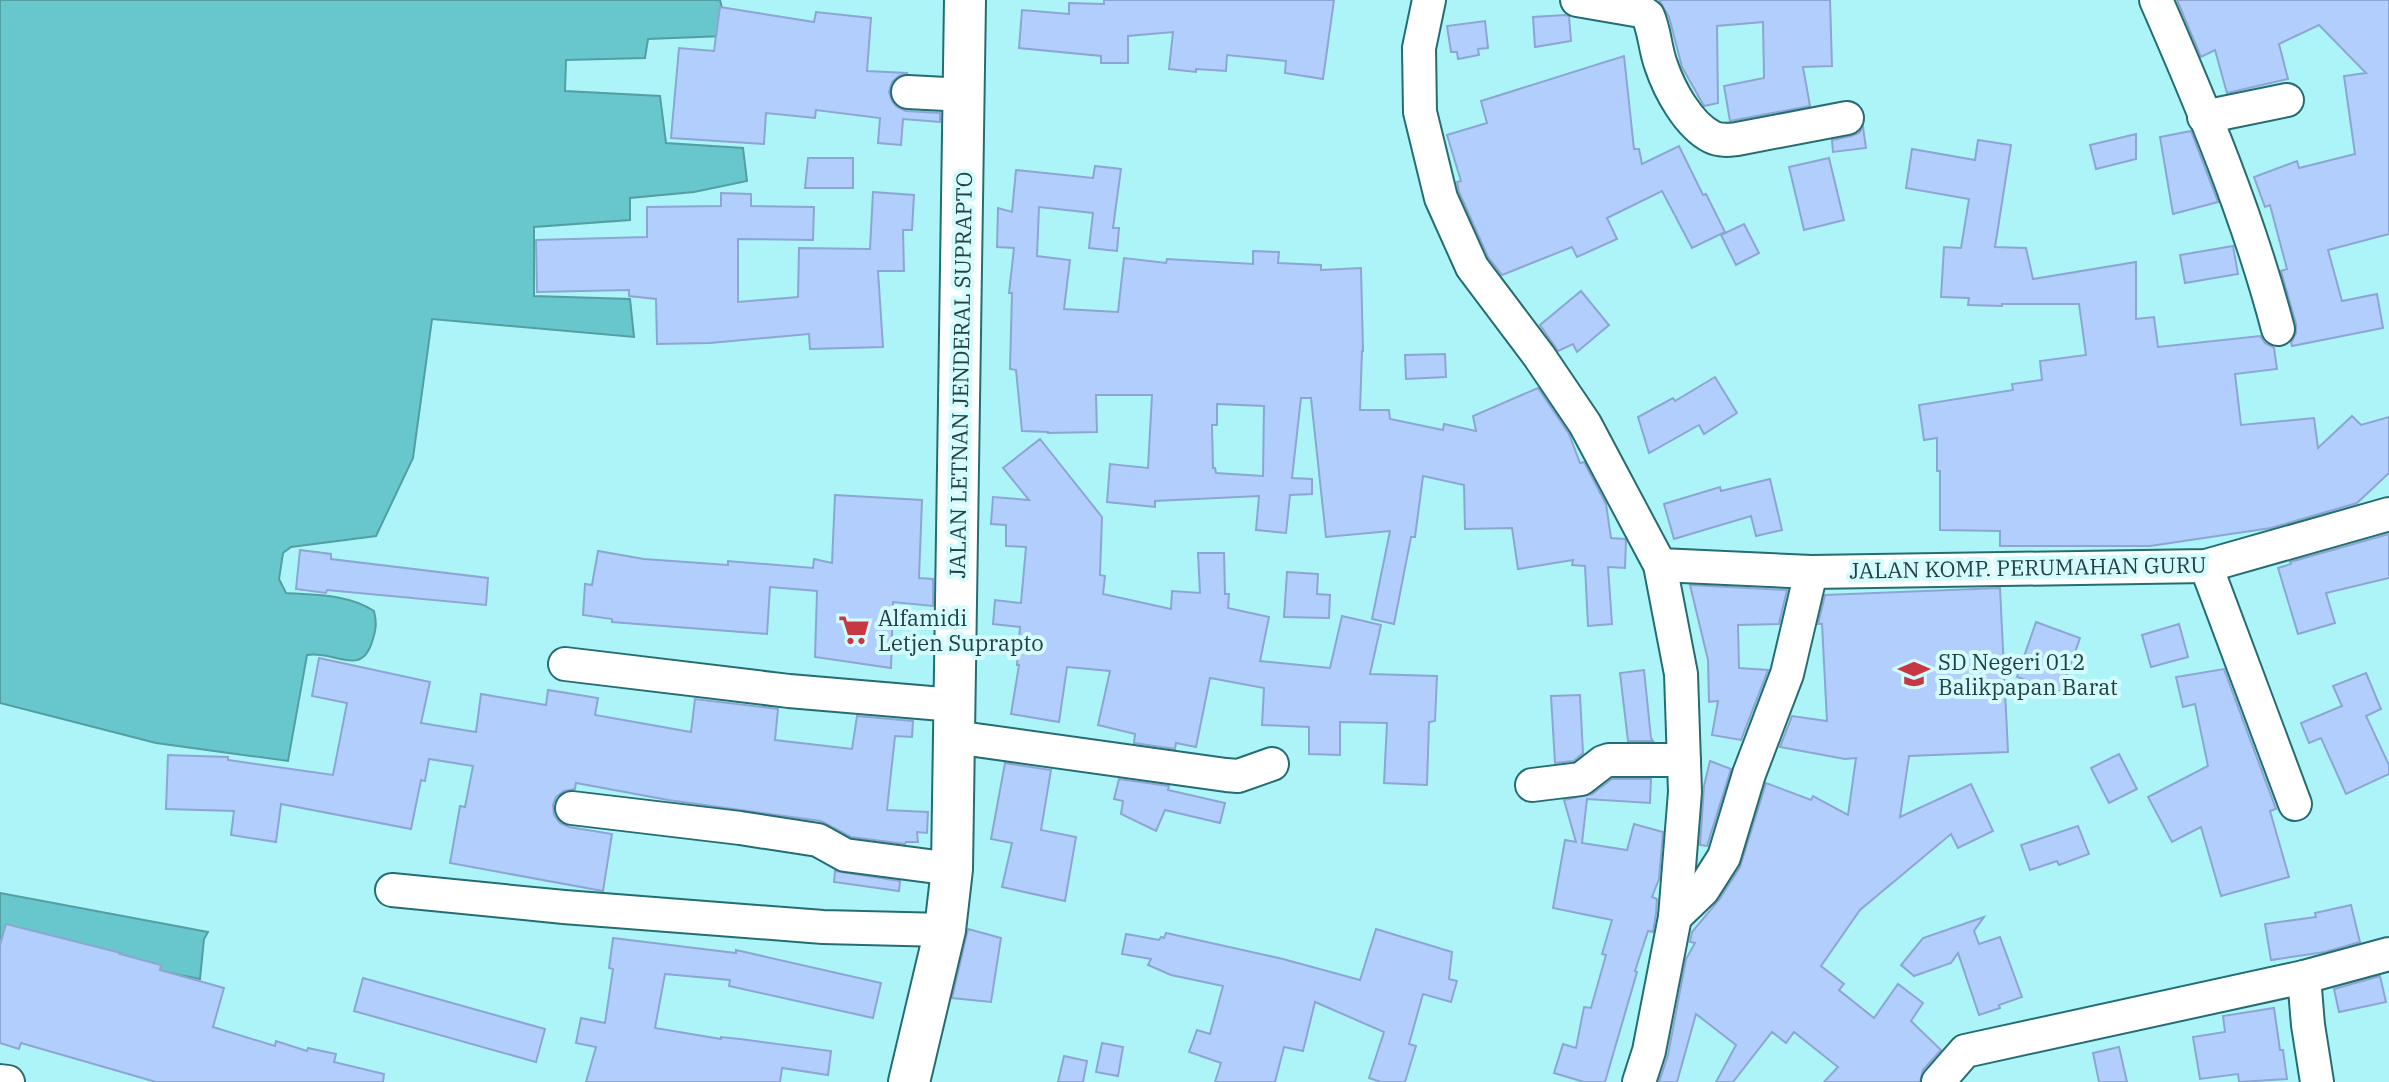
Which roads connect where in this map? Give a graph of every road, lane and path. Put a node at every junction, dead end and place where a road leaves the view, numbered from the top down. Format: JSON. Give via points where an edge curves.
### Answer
{"nodes":[{"id":1,"x":965,"y":0,"type":"edge"},
{"id":2,"x":1429,"y":0,"type":"edge"},
{"id":3,"x":1577,"y":0,"type":"edge"},
{"id":4,"x":2156,"y":0,"type":"edge"},
{"id":5,"x":908,"y":92,"type":"dead end"},
{"id":6,"x":965,"y":95,"type":"junction"},
{"id":7,"x":2287,"y":100,"type":"dead end"},
{"id":8,"x":2204,"y":117,"type":"junction"},
{"id":9,"x":1847,"y":118,"type":"dead end"},
{"id":10,"x":2278,"y":329,"type":"dead end"},
{"id":11,"x":2389,"y":514,"type":"edge"},
{"id":12,"x":1660,"y":565,"type":"junction"},
{"id":13,"x":2206,"y":566,"type":"junction"},
{"id":14,"x":1811,"y":572,"type":"junction"},
{"id":15,"x":565,"y":664,"type":"dead end"},
{"id":16,"x":954,"y":721,"type":"junction"},
{"id":17,"x":1684,"y":760,"type":"junction"},
{"id":18,"x":1272,"y":764,"type":"dead end"},
{"id":19,"x":1532,"y":785,"type":"dead end"},
{"id":20,"x":2295,"y":804,"type":"dead end"},
{"id":21,"x":572,"y":808,"type":"dead end"},
{"id":22,"x":952,"y":869,"type":"junction"},
{"id":23,"x":392,"y":890,"type":"dead end"},
{"id":24,"x":1675,"y":917,"type":"junction"},
{"id":25,"x":945,"y":930,"type":"junction"},
{"id":26,"x":2389,"y":954,"type":"edge"},
{"id":27,"x":2304,"y":977,"type":"junction"},
{"id":28,"x":0,"y":1081,"type":"edge"},
{"id":29,"x":8,"y":1082,"type":"edge"},
{"id":30,"x":909,"y":1082,"type":"edge"},
{"id":31,"x":1639,"y":1082,"type":"edge"},
{"id":32,"x":1938,"y":1082,"type":"edge"},
{"id":33,"x":2317,"y":1082,"type":"edge"}],
"edges":[{"from":1,"to":6,"type":"main road","name":"JALAN LETNAN JENDERAL SUPRAPTO"},
{"from":2,"to":12,"type":"street","via":[[1419,48],[1420,112],[1441,198],[1472,267],[1585,424]]},
{"from":3,"to":9,"type":"street","via":[[1648,16],[1676,100],[1711,137],[1737,139]]},
{"from":4,"to":8,"type":"street"},
{"from":5,"to":6,"type":"street"},
{"from":6,"to":16,"type":"main road","name":"JALAN LETNAN JENDERAL SUPRAPTO"},
{"from":7,"to":8,"type":"street"},
{"from":8,"to":10,"type":"street","via":[[2247,225]]},
{"from":11,"to":13,"type":"street","name":"JALAN KOMP. PERUMAHAN GURU"},
{"from":12,"to":14,"type":"street","name":"JALAN KOMP. PERUMAHAN GURU"},
{"from":12,"to":17,"type":"street","via":[[1681,674]]},
{"from":13,"to":14,"type":"street","name":"JALAN KOMP. PERUMAHAN GURU"},
{"from":13,"to":20,"type":"street"},
{"from":14,"to":24,"type":"street","via":[[1787,674],[1724,857],[1703,890]]},
{"from":15,"to":16,"type":"street","via":[[789,691]]},
{"from":16,"to":18,"type":"street","via":[[1226,775]]},
{"from":16,"to":22,"type":"main road","name":"JALAN LETNAN JENDERAL SUPRAPTO"},
{"from":17,"to":19,"type":"street","via":[[1609,760],[1581,779]]},
{"from":17,"to":24,"type":"street"},
{"from":21,"to":22,"type":"street","via":[[818,840],[845,855]]},
{"from":22,"to":25,"type":"main road","name":"JALAN LETNAN JENDERAL SUPRAPTO"},
{"from":23,"to":25,"type":"street","via":[[823,927]]},
{"from":24,"to":31,"type":"street"},
{"from":25,"to":30,"type":"main road","name":"JALAN LETNAN JENDERAL SUPRAPTO"},
{"from":26,"to":27,"type":"street"},
{"from":27,"to":32,"type":"street","via":[[1965,1051]]},
{"from":27,"to":33,"type":"street"},
{"from":28,"to":29,"type":"street"}]}
